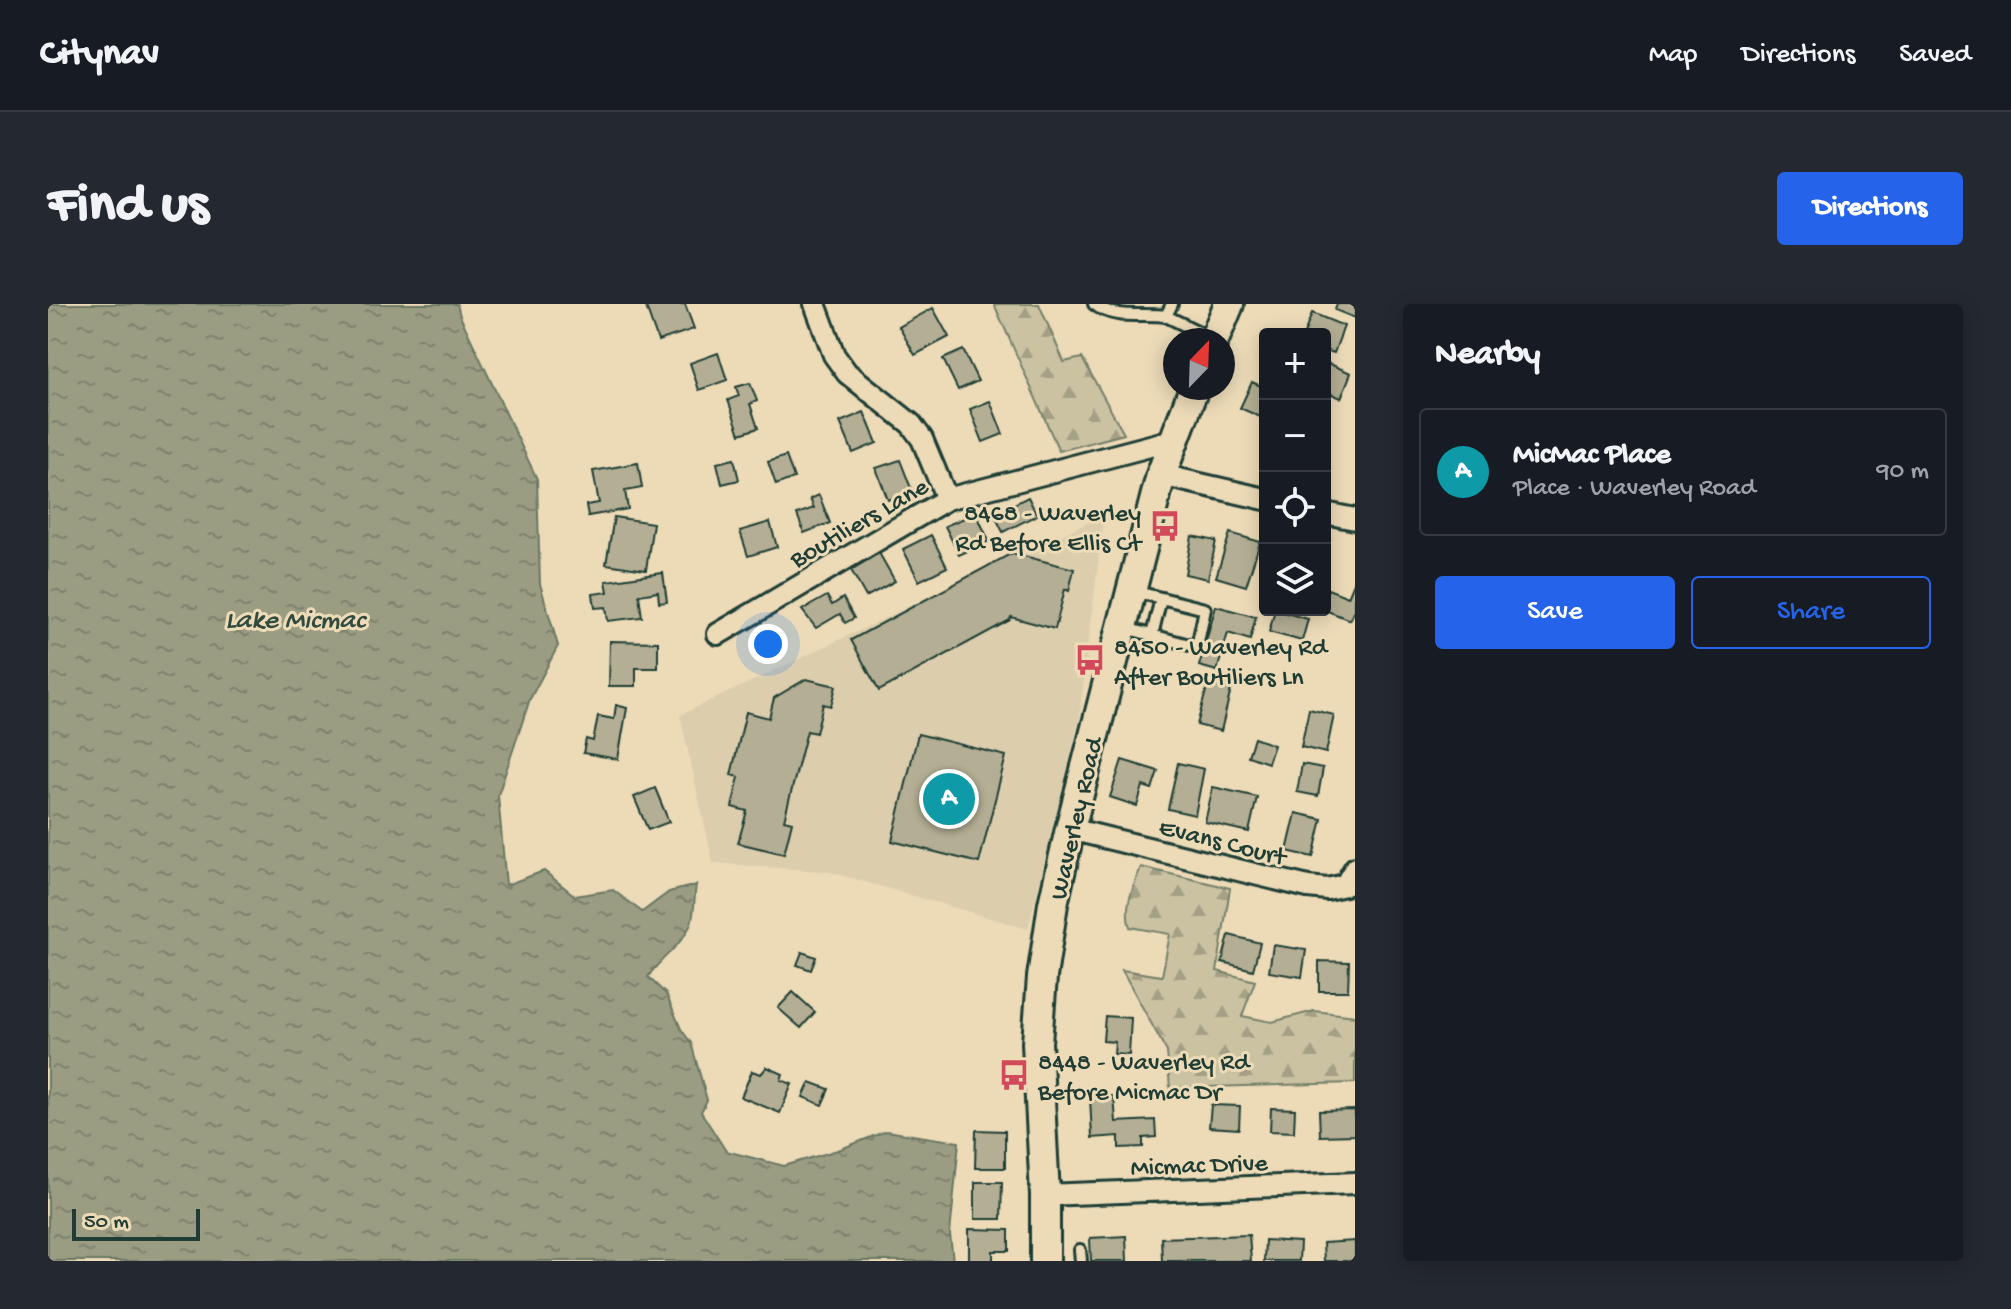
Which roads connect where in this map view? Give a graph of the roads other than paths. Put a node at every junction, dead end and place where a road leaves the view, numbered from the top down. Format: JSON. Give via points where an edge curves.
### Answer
{"nodes":[{"id":1,"x":815,"y":304,"type":"edge"},
{"id":2,"x":1094,"y":304,"type":"edge"},
{"id":3,"x":1172,"y":304,"type":"edge"},
{"id":4,"x":1229,"y":304,"type":"edge"},
{"id":5,"x":1166,"y":316,"type":"junction"},
{"id":6,"x":1190,"y":328,"type":"edge"},
{"id":7,"x":1219,"y":328,"type":"edge"},
{"id":8,"x":1189,"y":400,"type":"edge"},
{"id":9,"x":1173,"y":440,"type":"junction"},
{"id":10,"x":1161,"y":475,"type":"junction"},
{"id":11,"x":1259,"y":498,"type":"edge"},
{"id":12,"x":947,"y":499,"type":"junction"},
{"id":13,"x":1331,"y":514,"type":"edge"},
{"id":14,"x":1355,"y":519,"type":"edge"},
{"id":15,"x":1131,"y":590,"type":"junction"},
{"id":16,"x":1161,"y":598,"type":"junction"},
{"id":17,"x":1122,"y":627,"type":"junction"},
{"id":18,"x":718,"y":634,"type":"dead end"},
{"id":19,"x":1152,"y":635,"type":"junction"},
{"id":20,"x":1070,"y":829,"type":"junction"},
{"id":21,"x":1355,"y":868,"type":"edge"},
{"id":22,"x":1355,"y":1183,"type":"edge"},
{"id":23,"x":1045,"y":1195,"type":"junction"},
{"id":24,"x":1045,"y":1261,"type":"edge"}],
"edges":[{"from":1,"to":12,"type":"street","via":[[834,355],[847,373],[922,439]]},
{"from":2,"to":5,"type":"lane","via":[[1118,315]]},
{"from":3,"to":5,"type":"lane"},
{"from":4,"to":7,"type":"main road"},
{"from":5,"to":6,"type":"lane"},
{"from":8,"to":9,"type":"main road","name":"Waverley Road"},
{"from":9,"to":10,"type":"main road","name":"Waverley Road"},
{"from":9,"to":12,"type":"street","name":"Boutiliers Lane"},
{"from":10,"to":11,"type":"street"},
{"from":10,"to":15,"type":"main road","name":"Waverley Road"},
{"from":12,"to":18,"type":"street","name":"Boutiliers Lane"},
{"from":13,"to":14,"type":"street"},
{"from":15,"to":16,"type":"lane"},
{"from":15,"to":17,"type":"main road","name":"Waverley Road"},
{"from":16,"to":19,"type":"lane"},
{"from":16,"to":19,"type":"lane","via":[[1205,609],[1197,647]]},
{"from":17,"to":19,"type":"lane"},
{"from":17,"to":20,"type":"main road","name":"Waverley Road"},
{"from":20,"to":21,"type":"street","name":"Evans Court","via":[[1308,887],[1345,885]]},
{"from":20,"to":23,"type":"main road","name":"Waverley Road","via":[[1051,916],[1037,1043]]},
{"from":22,"to":23,"type":"street","name":"Micmac Drive"},
{"from":23,"to":24,"type":"main road","name":"Waverley Road"}]}
